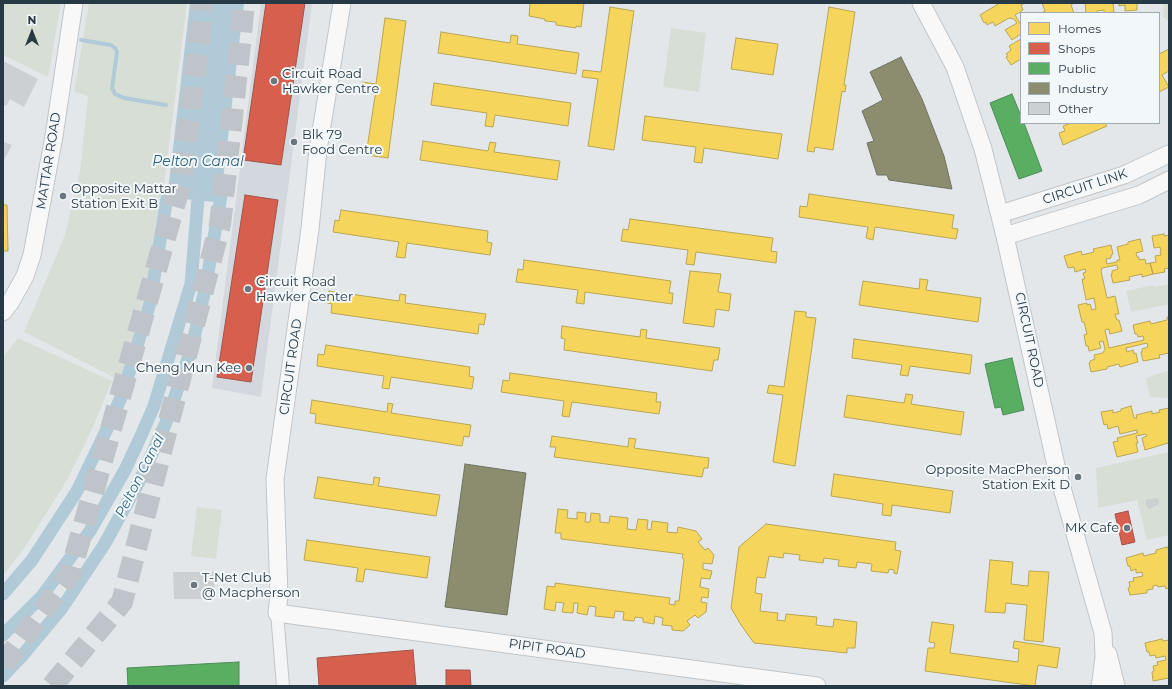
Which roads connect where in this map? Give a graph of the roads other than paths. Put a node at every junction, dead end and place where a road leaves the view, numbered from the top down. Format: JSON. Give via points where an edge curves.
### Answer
{"nodes":[{"id":1,"x":74,"y":3,"type":"edge"},
{"id":2,"x":921,"y":3,"type":"edge"},
{"id":3,"x":340,"y":7,"type":"edge"},
{"id":4,"x":1169,"y":154,"type":"edge"},
{"id":5,"x":1169,"y":180,"type":"edge"},
{"id":6,"x":1000,"y":214,"type":"junction"},
{"id":7,"x":1005,"y":236,"type":"junction"},
{"id":8,"x":3,"y":312,"type":"edge"},
{"id":9,"x":277,"y":613,"type":"junction"},
{"id":10,"x":1102,"y":633,"type":"junction"},
{"id":11,"x":283,"y":686,"type":"edge"},
{"id":12,"x":817,"y":686,"type":"edge"},
{"id":13,"x":1100,"y":686,"type":"edge"},
{"id":14,"x":1116,"y":686,"type":"edge"}],
"edges":[{"from":1,"to":8,"type":"street","name":"MATTAR ROAD","via":[[54,136],[32,255],[25,276]]},
{"from":2,"to":6,"type":"street","name":"CIRCUIT ROAD","via":[[955,67],[983,149]]},
{"from":3,"to":9,"type":"street","name":"CIRCUIT ROAD","via":[[318,150],[310,229],[275,480],[279,595]]},
{"from":4,"to":6,"type":"street","name":"CIRCUIT LINK","via":[[1124,175]]},
{"from":5,"to":7,"type":"street","name":"CIRCUIT LINK","via":[[1139,195]]},
{"from":6,"to":7,"type":"street","name":"CIRCUIT ROAD"},
{"from":7,"to":10,"type":"street","name":"CIRCUIT ROAD","via":[[1057,470]]},
{"from":9,"to":11,"type":"street"},
{"from":9,"to":12,"type":"street","name":"PIPIT ROAD"},
{"from":10,"to":13,"type":"street","name":"CIRCUIT ROAD","via":[[1104,657]]},
{"from":10,"to":14,"type":"street"}]}
